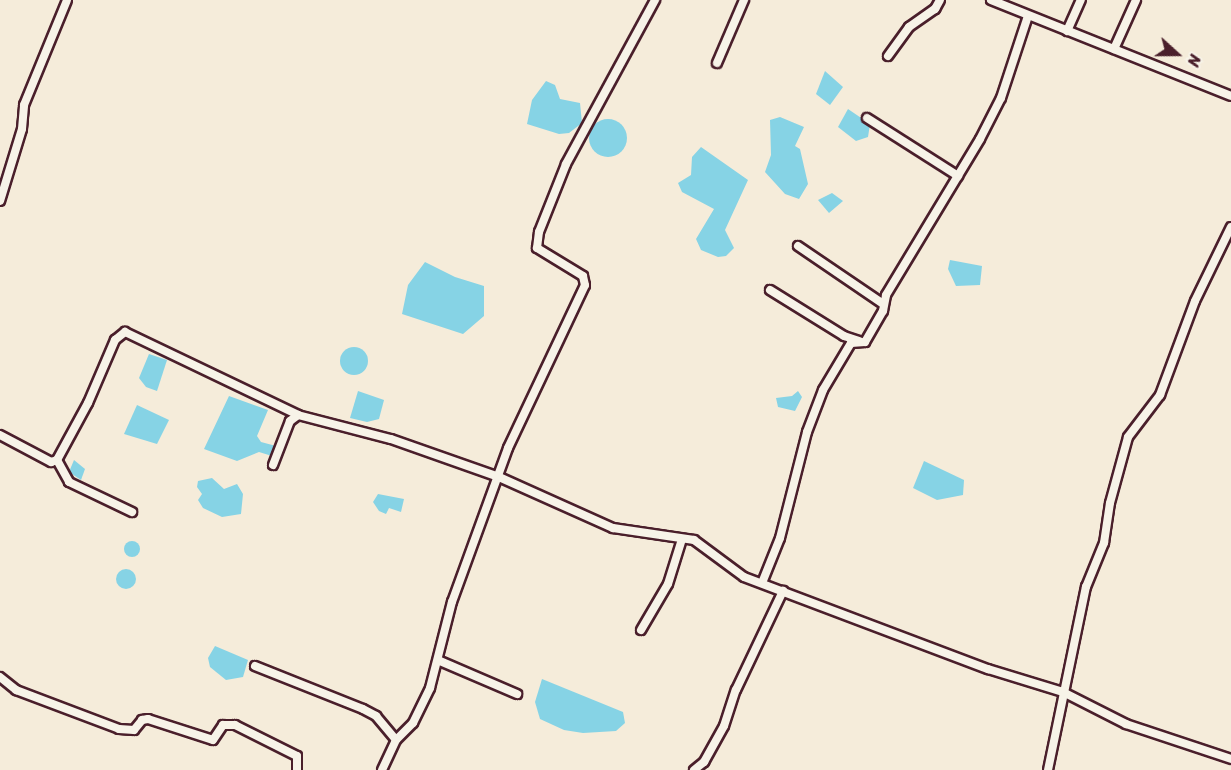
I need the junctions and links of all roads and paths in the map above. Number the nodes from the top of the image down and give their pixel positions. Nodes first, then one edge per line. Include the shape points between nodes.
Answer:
1 (67, 0) edge
2 (655, 0) edge
3 (744, 0) edge
4 (940, 0) edge
5 (991, 0) edge
6 (1081, 0) edge
7 (1136, 0) edge
8 (1028, 16) junction
9 (1067, 31) junction
10 (1114, 49) junction
11 (888, 56) dead end
12 (717, 63) dead end
13 (1231, 96) edge
14 (867, 118) dead end
15 (958, 176) junction
16 (0, 201) edge
17 (1231, 227) edge
18 (798, 246) dead end
19 (770, 290) dead end
20 (882, 303) junction
21 (865, 342) junction
22 (298, 415) junction
23 (0, 435) edge
24 (57, 460) junction
25 (273, 465) dead end
26 (499, 477) junction
27 (132, 512) dead end
28 (682, 539) junction
29 (762, 583) junction
30 (783, 591) junction
31 (641, 630) dead end
32 (440, 661) junction
33 (255, 666) dead end
34 (0, 677) edge
35 (1063, 692) junction
36 (517, 694) dead end
37 (396, 740) junction
38 (1231, 759) edge
39 (297, 770) edge
40 (382, 770) edge
41 (694, 770) edge
42 (1047, 770) edge

1 - 16 street via 24,105 22,129
2 - 26 street via 566,164 538,232 537,248 583,276 585,285 508,448
3 - 12 street
4 - 11 street via 935,9 909,27
5 - 8 street
6 - 9 street
7 - 10 street
8 - 9 street
8 - 15 street via 1001,98
9 - 10 street
10 - 13 street
14 - 15 street
15 - 20 street
17 - 35 street via 1196,301 1160,395 1128,437 1104,543 1086,587
18 - 20 street
19 - 21 street via 844,336
20 - 21 street via 884,311
21 - 29 street via 851,343 823,390 807,432 780,537
22 - 24 street via 125,332 115,340 88,403
22 - 25 street via 290,421
22 - 26 street via 391,439
23 - 24 street via 51,462
24 - 27 street via 69,482
26 - 28 street via 612,528
26 - 32 street via 452,602
28 - 29 street via 694,540 726,567
28 - 31 street via 668,584
29 - 30 street
30 - 35 street via 988,669
30 - 41 street via 736,690 724,726 704,762
32 - 36 street
32 - 37 street via 413,723
33 - 37 street via 376,716
34 - 39 street via 16,690 119,729 134,730 148,719 213,740 223,725 235,725 297,756
35 - 38 street via 1126,724
35 - 42 street
37 - 40 street

